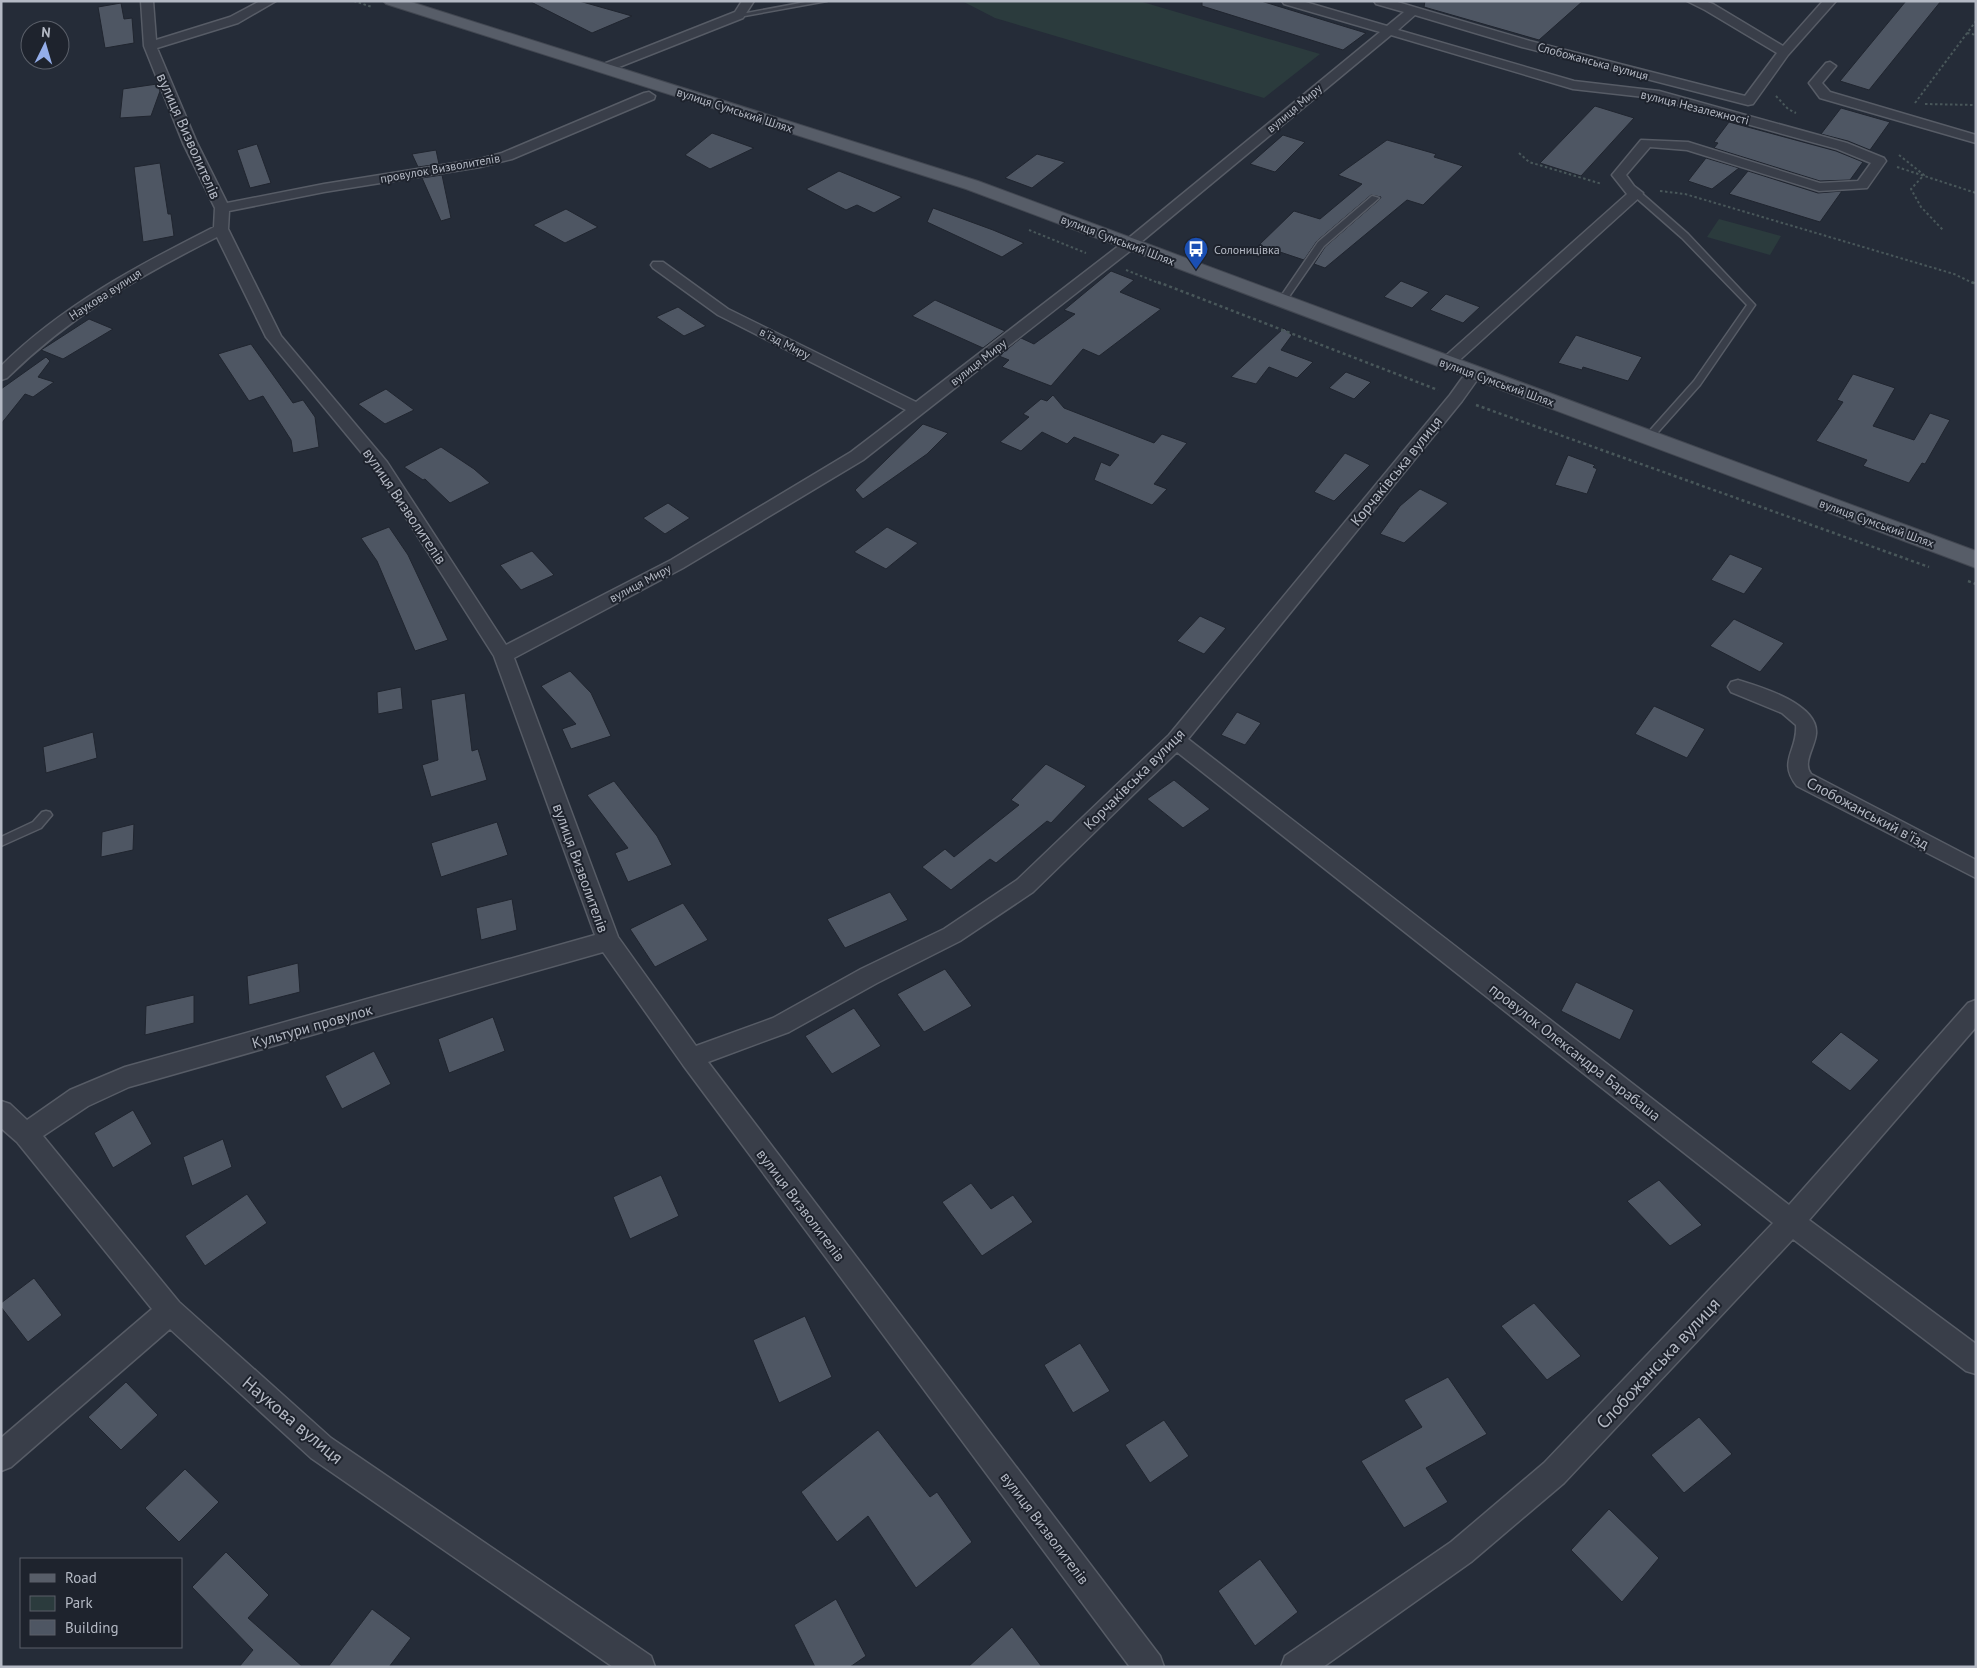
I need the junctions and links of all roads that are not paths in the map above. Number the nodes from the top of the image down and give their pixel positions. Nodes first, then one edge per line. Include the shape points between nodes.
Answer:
1 (146, 1) edge
2 (270, 1) edge
3 (391, 1) edge
4 (748, 1) edge
5 (824, 1) edge
6 (1288, 1) edge
7 (1380, 1) edge
8 (1693, 1) edge
9 (1830, 1) edge
10 (1413, 10) junction
11 (739, 15) junction
12 (1389, 31) junction
13 (150, 46) junction
14 (1784, 52) junction
15 (1830, 66) dead end
16 (605, 68) junction
17 (650, 96) dead end
18 (1976, 139) edge
19 (1633, 191) junction
20 (1376, 198) dead end
21 (221, 219) junction
22 (1130, 244) junction
23 (658, 265) dead end
24 (1281, 302) junction
25 (1447, 363) junction
26 (1474, 373) junction
27 (1, 375) edge
28 (918, 409) junction
29 (1648, 438) junction
30 (1976, 560) edge
31 (503, 655) junction
32 (1738, 687) dead end
33 (1176, 740) junction
34 (46, 815) dead end
35 (1, 842) edge
36 (1976, 870) edge
37 (608, 941) junction
38 (1976, 1010) edge
39 (691, 1058) junction
40 (1, 1112) edge
41 (26, 1134) junction
42 (1792, 1222) junction
43 (170, 1311) junction
44 (1976, 1361) edge
45 (1, 1457) edge
46 (640, 1667) edge
47 (1149, 1667) edge
48 (1296, 1667) edge

1 - 13 street, вулиця Визволителів
2 - 13 street via 234,20
3 - 16 main road, вулиця Сумський Шлях
4 - 11 street
5 - 11 lane
6 - 12 street, вулиця Незалежності
7 - 10 street, Слобожанська вулиця
8 - 14 street via 1709,6
9 - 14 street, Слобожанська вулиця
10 - 12 street, вулиця Миру
10 - 14 street, Слобожанська вулиця via 1535,46 1748,101
11 - 16 street
12 - 19 street, вулиця Незалежності via 1573,85 1654,94 1842,146 1879,161 1862,185 1819,187 1688,146 1646,143 1619,175
12 - 22 street, вулиця Миру
13 - 21 street, вулиця Визволителів
15 - 18 street via 1815,83 1825,95
16 - 22 main road, вулиця Сумський Шлях via 972,185
17 - 21 street, провулок Визволителів via 507,156 324,188
19 - 25 street
19 - 29 lane via 1685,236 1751,305 1697,383
20 - 24 lane via 1321,244
21 - 27 street, Наукова вулиця via 66,319
21 - 31 street, вулиця Визволителів via 274,337 381,466
22 - 24 main road, вулиця Сумський Шлях
22 - 28 street, вулиця Миру
23 - 28 street, в'їзд Миру via 723,312
24 - 25 main road, вулиця Сумський Шлях
25 - 26 main road, вулиця Сумський Шлях
26 - 29 main road, вулиця Сумський Шлях
26 - 33 street, Корчаківська вулиця
28 - 31 street, вулиця Миру via 857,456 792,496 677,564
29 - 30 main road, вулиця Сумський Шлях
31 - 37 street, вулиця Визволителів
32 - 36 street, Слобожанський в'їзд via 1789,709 1805,722 1807,730 1796,767 1804,780
33 - 39 street, Корчаківська вулиця via 1025,886 952,935 781,1025
33 - 42 street, провулок Олександра Барабаша
34 - 35 lane via 37,825
37 - 39 street, вулиця Визволителів
37 - 41 street, Культури провулок via 125,1078 79,1098
38 - 42 street, Слобожанська вулиця
39 - 47 street, вулиця Визволителів
40 - 41 street, Наукова вулиця
41 - 43 street, Наукова вулиця
42 - 44 street, провулок Олександра Барабаша
42 - 48 street, Слобожанська вулиця via 1554,1474 1460,1552
43 - 45 street
43 - 46 street, Наукова вулиця via 321,1448

